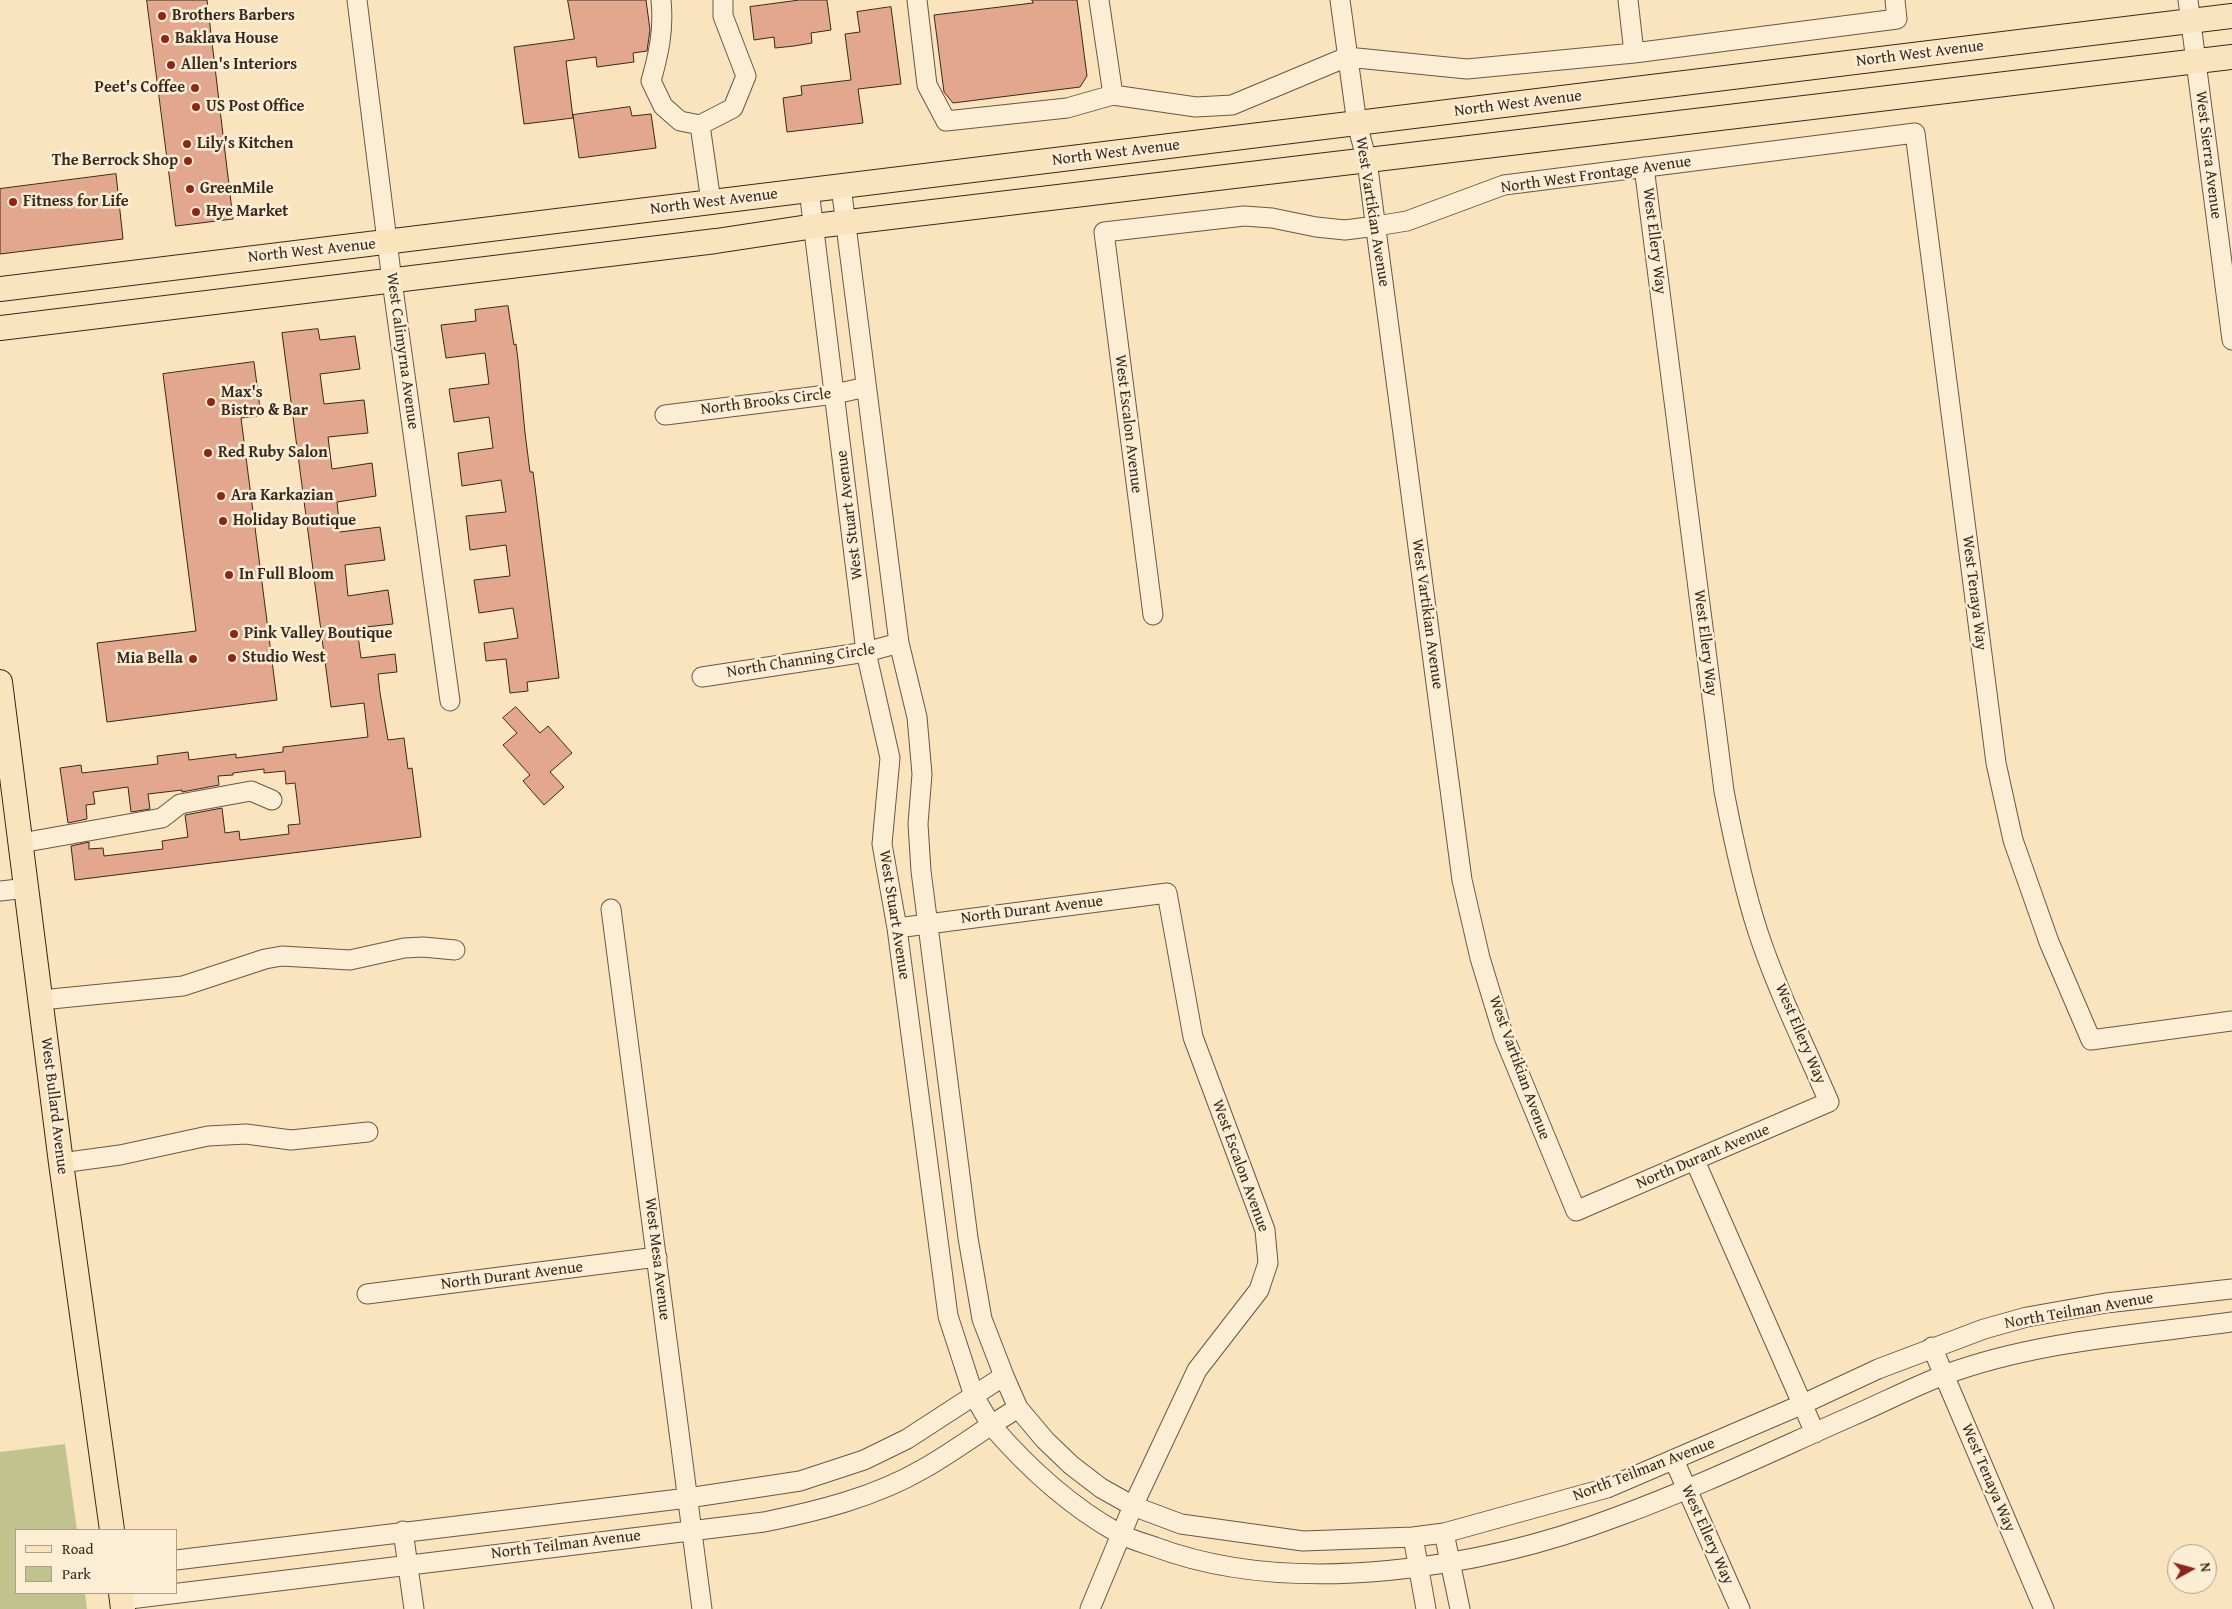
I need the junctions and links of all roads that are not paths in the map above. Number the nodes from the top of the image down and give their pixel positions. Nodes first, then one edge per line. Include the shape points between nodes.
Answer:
1 (357, 0) edge
2 (661, 0) edge
3 (723, 0) edge
4 (918, 0) edge
5 (1099, 0) edge
6 (1340, 0) edge
7 (1628, 0) edge
8 (1895, 0) edge
9 (2189, 10) edge
10 (2232, 16) edge
11 (1634, 53) junction
12 (1348, 57) junction
13 (2232, 57) edge
14 (2196, 62) junction
15 (1113, 95) junction
16 (1357, 124) junction
17 (700, 125) junction
18 (1915, 132) joint
19 (1367, 161) junction
20 (1644, 167) junction
21 (841, 186) junction
22 (809, 190) junction
23 (711, 202) junction
24 (846, 222) junction
25 (815, 226) junction
26 (1376, 226) junction
27 (1104, 232) joint
28 (387, 243) junction
29 (2228, 271) edge
30 (392, 281) junction
31 (0, 289) edge
32 (0, 328) edge
33 (2232, 340) edge
34 (866, 387) junction
35 (836, 394) junction
36 (665, 415) dead end
37 (1153, 615) dead end
38 (899, 643) junction
39 (866, 652) junction
40 (702, 677) dead end
41 (0, 682) edge
42 (450, 701) dead end
43 (2, 722) edge
44 (272, 800) dead end
45 (21, 843) junction
46 (27, 888) junction
47 (0, 891) edge
48 (1167, 893) joint
49 (611, 909) dead end
50 (928, 924) junction
51 (897, 928) junction
52 (455, 950) dead end
53 (41, 1000) junction
54 (2232, 1021) edge
55 (1829, 1102) joint
56 (368, 1132) dead end
57 (1695, 1161) junction
58 (61, 1163) junction
59 (1576, 1212) joint
60 (657, 1257) junction
61 (2232, 1289) edge
62 (367, 1294) dead end
63 (2232, 1322) edge
64 (1932, 1347) junction
65 (1944, 1375) junction
66 (1004, 1376) junction
67 (974, 1396) junction
68 (1803, 1404) junction
69 (1018, 1408) junction
70 (991, 1425) junction
71 (1815, 1432) junction
72 (1674, 1460) junction
73 (1686, 1488) junction
74 (688, 1498) junction
75 (1133, 1506) junction
76 (112, 1529) edge
77 (692, 1530) junction
78 (403, 1531) junction
79 (1444, 1533) junction
80 (1121, 1534) junction
81 (1413, 1537) junction
82 (178, 1560) edge
83 (1450, 1563) junction
84 (408, 1564) junction
85 (1418, 1567) junction
86 (176, 1594) edge
87 (178, 1594) edge
88 (122, 1601) edge
89 (414, 1609) edge
90 (702, 1609) edge
91 (1090, 1609) edge
92 (1426, 1609) edge
93 (1460, 1609) edge
94 (1740, 1609) edge
95 (2044, 1609) edge

1 - 28 street, West Calimyrna Avenue
2 - 17 street via 664,21 651,81 663,106 674,116 680,121
3 - 17 street via 723,16 746,76 733,108
4 - 15 street via 927,86 946,121 1067,108
5 - 15 street
6 - 12 street, West Vartikian Avenue
7 - 11 street
8 - 11 street via 1897,19
9 - 10 main road, North West Avenue
9 - 14 street, West Sierra Avenue
9 - 16 main road, North West Avenue
11 - 12 street via 1467,70
12 - 15 street via 1232,105 1196,107
12 - 16 street, West Vartikian Avenue
13 - 14 main road
14 - 19 main road
14 - 29 street, West Sierra Avenue
16 - 19 street, West Vartikian Avenue
16 - 21 main road, North West Avenue
17 - 23 street
18 - 20 street, North West Frontage Avenue
18 - 54 street, West Tenaya Way via 1996,763 2016,848 2049,942 2090,1040
19 - 24 main road
19 - 26 street, West Vartikian Avenue
20 - 26 street, North West Frontage Avenue via 1504,185 1407,221
20 - 55 street, West Ellery Way via 1724,791 1758,933
21 - 22 main road, North West Avenue
21 - 24 street, West Stuart Avenue
22 - 23 main road, North West Avenue
22 - 25 street, West Stuart Avenue
23 - 28 main road, North West Avenue
24 - 25 main road
24 - 34 street, West Stuart Avenue
25 - 30 main road
25 - 35 street, West Stuart Avenue
26 - 27 street, North West Frontage Avenue via 1345,230 1244,216
26 - 59 street, West Vartikian Avenue via 1462,880 1480,958 1504,1037
27 - 37 street, West Escalon Avenue
28 - 30 street, West Calimyrna Avenue
28 - 31 main road, North West Avenue
29 - 33 street, West Sierra Avenue
30 - 32 main road
30 - 42 street, West Calimyrna Avenue
34 - 35 street, North Brooks Circle
34 - 38 street, West Stuart Avenue
35 - 36 street, North Brooks Circle
35 - 39 street, West Stuart Avenue
38 - 39 street, North Channing Circle
38 - 50 street, West Stuart Avenue via 917,717 922,774 918,824 920,871
39 - 40 street, North Channing Circle
39 - 51 street, West Stuart Avenue via 890,758 882,844
41 - 43 main road, West Bullard Avenue
43 - 45 main road, West Bullard Avenue
44 - 45 street via 251,791 180,804 162,818
45 - 46 main road, West Bullard Avenue
46 - 47 street
46 - 53 main road, West Bullard Avenue
48 - 50 street, North Durant Avenue
48 - 75 street, West Escalon Avenue via 1193,1037 1265,1230 1268,1263 1259,1290 1197,1370
49 - 60 street, West Mesa Avenue
50 - 51 street, North Durant Avenue
50 - 66 street, West Stuart Avenue via 982,1319
51 - 67 street, West Stuart Avenue via 948,1316
52 - 53 street via 404,948 350,960 282,956 183,986
53 - 58 main road, West Bullard Avenue
55 - 57 street, North Durant Avenue
56 - 58 street via 291,1140 246,1134 208,1136 120,1156
57 - 59 street, North Durant Avenue
57 - 68 street
58 - 76 main road, West Bullard Avenue
60 - 62 street, North Durant Avenue
60 - 74 street, West Mesa Avenue
61 - 64 street, North Teilman Avenue via 2106,1303 2027,1317
63 - 65 street, North Teilman Avenue via 2072,1343
64 - 65 street, West Tenaya Way
64 - 68 street, North Teilman Avenue
65 - 71 street, North Teilman Avenue
65 - 95 street, West Tenaya Way
66 - 67 street, North Teilman Avenue
66 - 69 street, West Stuart Avenue
67 - 70 street, West Stuart Avenue
67 - 74 street, North Teilman Avenue via 907,1439 826,1474 762,1488
68 - 71 street
68 - 72 street, North Teilman Avenue
69 - 70 street, North Teilman Avenue
69 - 75 street, North Teilman Avenue via 1071,1465 1101,1488
70 - 77 street, North Teilman Avenue via 922,1470 836,1506 764,1522
70 - 80 street, North Teilman Avenue via 1020,1459 1054,1490
71 - 73 street, North Teilman Avenue
72 - 73 street, West Ellery Way
72 - 79 street, North Teilman Avenue via 1607,1488
73 - 83 street, North Teilman Avenue via 1619,1516 1553,1538
73 - 94 street, West Ellery Way
74 - 77 street, West Mesa Avenue
74 - 78 street, North Teilman Avenue
75 - 80 street, West Escalon Avenue
75 - 81 street, North Teilman Avenue via 1181,1524 1303,1541
77 - 84 street, North Teilman Avenue
77 - 90 street, West Mesa Avenue
78 - 82 street, North Teilman Avenue
78 - 84 street
79 - 81 street, North Teilman Avenue
79 - 83 street
80 - 85 street, North Teilman Avenue via 1186,1559 1260,1571 1322,1574
80 - 91 street, West Escalon Avenue
81 - 85 street
83 - 85 street, North Teilman Avenue
83 - 93 street
84 - 87 street, North Teilman Avenue
84 - 89 street
85 - 92 street
86 - 88 street, North Teilman Avenue

